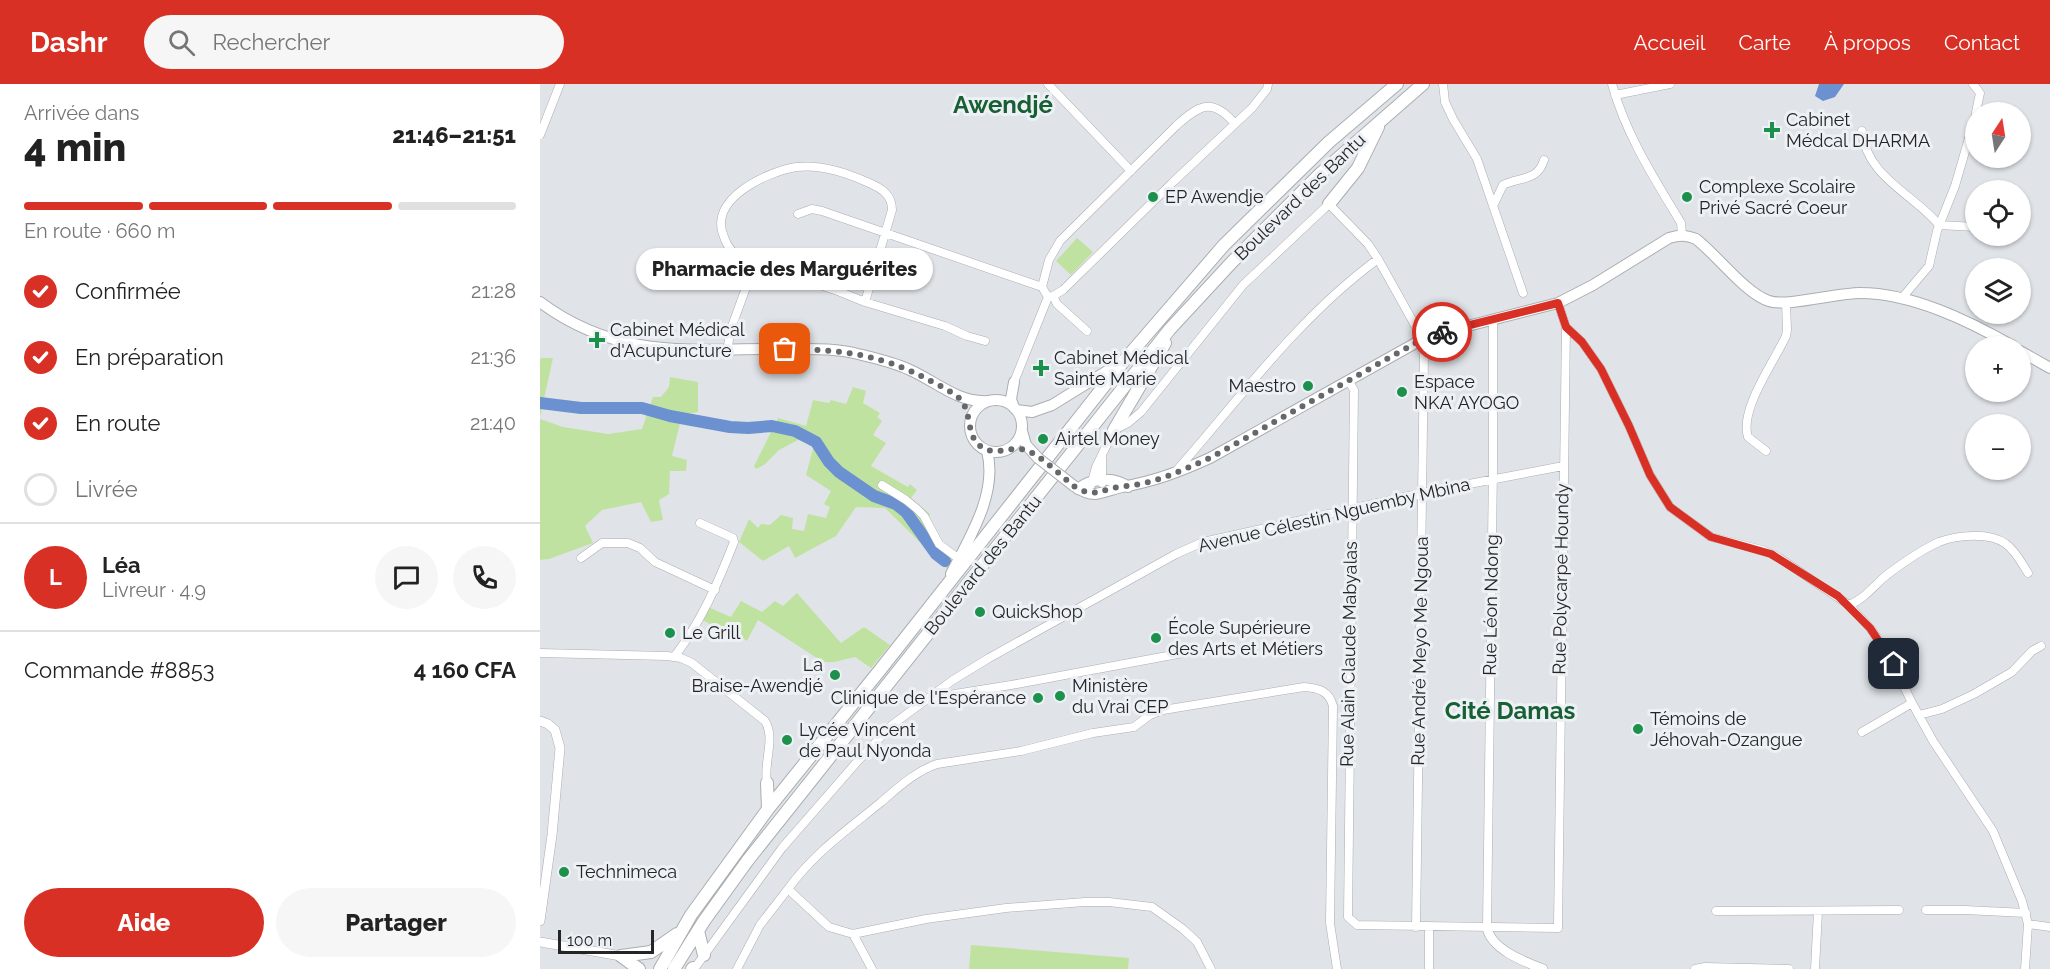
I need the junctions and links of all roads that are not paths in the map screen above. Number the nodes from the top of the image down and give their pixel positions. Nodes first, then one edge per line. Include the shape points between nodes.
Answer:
1 (560, 84) edge
2 (1048, 84) edge
3 (1268, 84) edge
4 (1397, 84) edge
5 (1424, 84) edge
6 (1443, 84) edge
7 (1612, 84) edge
8 (1670, 84) edge
9 (1973, 84) edge
10 (1615, 95) junction
11 (1978, 102) edge
12 (1381, 122) junction
13 (1235, 124) junction
14 (1862, 131) dead end
15 (540, 135) edge
16 (1965, 151) edge
17 (1544, 160) dead end
18 (1131, 171) junction
19 (1329, 204) junction
20 (1494, 204) junction
21 (798, 214) dead end
22 (1939, 225) junction
23 (1965, 226) edge
24 (885, 233) junction
25 (1682, 236) junction
26 (1378, 259) junction
27 (755, 263) junction
28 (1042, 287) junction
29 (1523, 293) dead end
30 (1051, 297) junction
31 (1901, 299) junction
32 (540, 302) edge
33 (865, 302) junction
34 (1786, 302) junction
35 (1558, 303) junction
36 (1493, 320) junction
37 (1566, 327) junction
38 (1170, 328) junction
39 (1087, 331) dead end
40 (1994, 336) edge
41 (985, 340) dead end
42 (1421, 340) junction
43 (727, 350) junction
44 (2031, 357) edge
45 (1123, 362) junction
46 (2050, 368) edge
47 (1348, 380) junction
48 (1014, 382) junction
49 (958, 397) junction
50 (993, 401) junction
51 (1129, 406) junction
52 (1015, 409) junction
53 (1140, 412) junction
54 (970, 422) junction
55 (1114, 430) junction
56 (1022, 431) junction
57 (1006, 450) junction
58 (987, 451) junction
59 (1766, 451) dead end
60 (1034, 455) junction
61 (1563, 465) junction
62 (1174, 474) junction
63 (1097, 480) junction
64 (1493, 480) junction
65 (882, 486) dead end
66 (1076, 487) junction
67 (1128, 487) junction
68 (1422, 493) junction
69 (1093, 494) junction
70 (1351, 509) junction
71 (700, 524) dead end
72 (581, 558) dead end
73 (959, 559) junction
74 (2028, 573) dead end
75 (715, 590) junction
76 (942, 590) junction
77 (1849, 605) junction
78 (2042, 646) dead end
79 (1194, 651) dead end
80 (540, 653) edge
81 (675, 656) junction
82 (953, 680) junction
83 (961, 693) junction
84 (926, 699) junction
85 (1912, 703) junction
86 (1919, 715) junction
87 (540, 721) edge
88 (1862, 732) dead end
89 (767, 783) junction
90 (785, 789) junction
91 (768, 809) junction
92 (788, 890) junction
93 (1899, 910) dead end
94 (1926, 910) dead end
95 (1716, 911) dead end
96 (1818, 911) junction
97 (2026, 913) junction
98 (540, 921) edge
99 (2028, 924) junction
100 (1416, 927) junction
101 (1429, 927) junction
102 (1487, 927) junction
103 (2050, 927) edge
104 (682, 930) junction
105 (698, 931) junction
106 (854, 934) junction
107 (540, 942) edge
108 (704, 955) junction
109 (621, 956) junction
110 (639, 969) edge
111 (660, 969) edge
112 (674, 969) edge
113 (693, 969) edge
114 (737, 969) edge
115 (872, 969) edge
116 (1211, 969) edge
117 (1337, 969) edge
118 (1429, 969) edge
119 (1543, 969) edge
120 (1695, 969) edge
121 (1789, 969) edge
122 (1815, 969) edge
123 (2025, 969) edge

1 - 15 street
2 - 18 street
3 - 13 street via 1262,97
4 - 45 highway, Boulevard des Bantu via 1329,142 1224,245
5 - 12 highway, Boulevard des Bantu
6 - 20 street via 1445,102 1477,159
7 - 10 street
8 - 10 street
9 - 11 street via 1980,93
10 - 25 street via 1633,142 1681,223
12 - 19 highway via 1358,168
12 - 38 highway, Boulevard des Bantu via 1320,174
13 - 18 street via 1218,108 1196,109
13 - 30 street via 1063,290
14 - 22 street via 1878,170
16 - 22 street
17 - 20 street via 1535,176 1503,185
18 - 28 street via 1059,241
19 - 26 street
19 - 53 street via 1243,285
20 - 29 street
21 - 24 street via 812,209
22 - 23 street
22 - 31 street via 1929,266
24 - 27 street via 892,205 883,190 822,167 794,167 745,188 723,210 722,231 730,250
24 - 28 street
24 - 33 street
25 - 34 main road via 1705,246 1759,297
25 - 35 main road via 1669,238
26 - 42 street
26 - 62 street via 1300,327
27 - 33 street
27 - 43 street
28 - 30 street
30 - 39 street
30 - 48 street
31 - 34 main road via 1860,293
31 - 40 main road via 1955,315
32 - 43 main road via 581,327 616,340 655,348
33 - 41 street
34 - 59 street via 1788,330 1746,423 1748,437
35 - 36 main road
35 - 37 street, Rue Polycarpe Houndy
36 - 42 main road
36 - 64 street, Rue Léon Ndong
37 - 61 street, Rue Polycarpe Houndy
37 - 77 street via 1601,369 1653,482 1670,507 1711,537 1778,557
38 - 51 highway via 1169,337
38 - 105 highway, Boulevard des Bantu via 826,759
42 - 47 main road
42 - 68 street, Rue André Meyo Me Ngoua
43 - 49 main road via 852,352 910,370
44 - 46 main road
45 - 52 main road via 1052,405 1032,412
45 - 76 highway, Boulevard des Bantu
47 - 62 main road via 1210,458
47 - 70 street, Rue Alain Claude Mabyalas via 1354,390
48 - 50 main road
48 - 52 main road via 1011,399
49 - 50 main road
49 - 54 main road
50 - 52 main road via 1003,401
50 - 54 main road via 976,409
51 - 53 street
51 - 55 highway
52 - 56 main road
53 - 55 street
54 - 58 main road via 972,436
55 - 63 street via 1101,458
56 - 57 main road
56 - 60 main road via 1024,442
57 - 58 main road
57 - 60 main road via 1022,449
58 - 73 main road via 990,472 986,496
60 - 66 main road, bridge
61 - 64 street, Avenue Célestin Nguemby Mbina
61 - 102 street, Rue Polycarpe Houndy via 1558,928
62 - 67 main road
63 - 66 main road
63 - 67 main road via 1123,482
63 - 69 street via 1101,489
64 - 68 street, Avenue Célestin Nguemby Mbina
64 - 102 street, Rue Léon Ndong
65 - 73 street via 917,509 939,544
66 - 69 main road
67 - 69 main road
68 - 70 street, Avenue Célestin Nguemby Mbina
68 - 100 street, Rue André Meyo Me Ngoua
70 - 82 street, Avenue Célestin Nguemby Mbina via 1195,545 1022,638
70 - 100 street, Rue Alain Claude Mabyalas via 1348,917 1357,925
71 - 75 street via 734,539
72 - 75 street via 602,543 628,543 655,562
73 - 76 main road
74 - 77 street via 2005,543 1984,537 1955,538 1919,553
75 - 81 street via 695,630
76 - 90 highway, Boulevard des Bantu
77 - 85 street via 1887,651
78 - 86 street via 2012,672 1974,694
79 - 83 street
80 - 81 street
81 - 89 street via 692,663 765,721 770,735
82 - 83 street
82 - 84 street, Avenue Célestin Nguemby Mbina
83 - 84 street
84 - 108 street, Avenue Célestin Nguemby Mbina via 884,733 801,825
85 - 86 street
85 - 88 street
86 - 97 street via 1993,831
87 - 98 street via 555,730 560,748
89 - 90 highway via 774,789
89 - 91 highway
90 - 91 highway, Boulevard des Bantu
91 - 104 highway, Boulevard des Bantu
92 - 106 street via 829,927
92 - 114 street via 760,925
92 - 117 street via 840,834 924,768 1134,726 1163,710 1315,687 1325,692 1334,706 1330,923
93 - 96 street
94 - 97 street
95 - 96 street
96 - 122 street
97 - 99 street
99 - 103 street
99 - 123 street
100 - 101 street
101 - 102 street
101 - 118 street
102 - 119 street via 1498,945
104 - 109 highway via 651,952
104 - 111 highway, Boulevard des Bantu
105 - 108 highway
105 - 112 highway, Boulevard des Bantu
106 - 115 street
106 - 116 street via 1006,908 1110,902 1152,907 1197,942
107 - 109 street
108 - 113 street, Avenue Célestin Nguemby Mbina
109 - 110 highway
120 - 121 street

